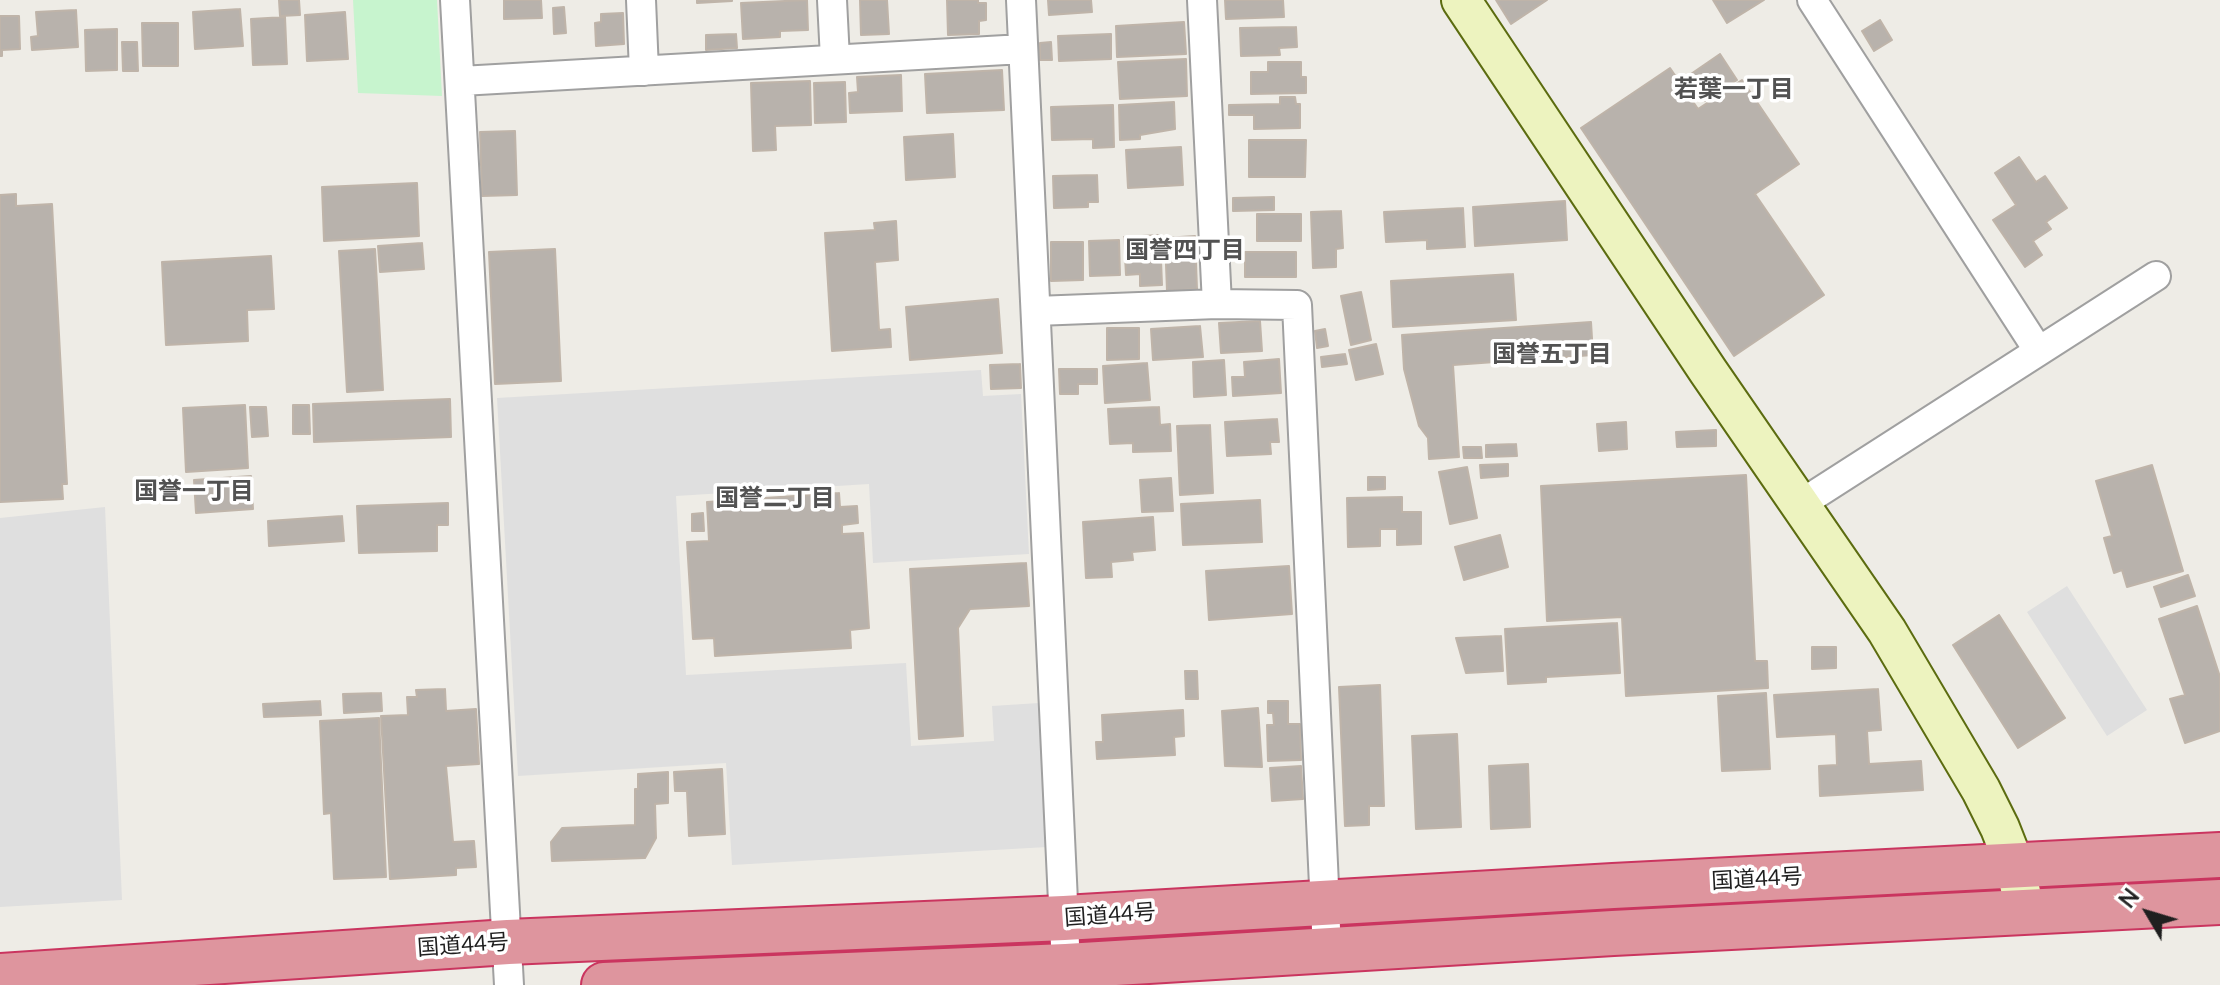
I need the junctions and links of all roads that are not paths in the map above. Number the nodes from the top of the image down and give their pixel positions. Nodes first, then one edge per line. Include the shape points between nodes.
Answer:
1 (455, 0) edge
2 (641, 0) edge
3 (832, 0) edge
4 (1021, 0) edge
5 (1202, 0) edge
6 (1461, 0) edge
7 (1812, 0) edge
8 (1023, 49) junction
9 (835, 59) junction
10 (644, 71) junction
11 (461, 81) junction
12 (2156, 276) dead end
13 (1217, 304) junction
14 (1036, 311) junction
15 (2038, 350) junction
16 (1799, 505) junction
17 (2220, 855) edge
18 (2015, 866) junction
19 (2220, 902) edge
20 (1325, 904) junction
21 (2025, 910) junction
22 (1064, 918) junction
23 (508, 942) junction
24 (1327, 950) junction
25 (1066, 966) junction
26 (0, 976) edge
27 (509, 985) edge
28 (604, 985) edge

1 - 11 street
2 - 10 street
3 - 9 street
4 - 8 street
5 - 13 street
6 - 16 street
7 - 15 street
8 - 9 street
8 - 14 street
9 - 10 street
10 - 11 street
11 - 23 street
12 - 15 street
13 - 14 street
13 - 20 street via 1297,305
14 - 22 street
15 - 16 street
16 - 18 street via 1887,631 1981,790
17 - 18 highway, 国道44号
18 - 20 highway, 国道44号
18 - 21 street
19 - 21 highway
20 - 22 highway, 国道44号
20 - 24 street
21 - 24 highway
22 - 23 highway, 国道44号
22 - 25 street
23 - 26 highway, 国道44号
23 - 27 street
24 - 25 highway
25 - 28 highway

